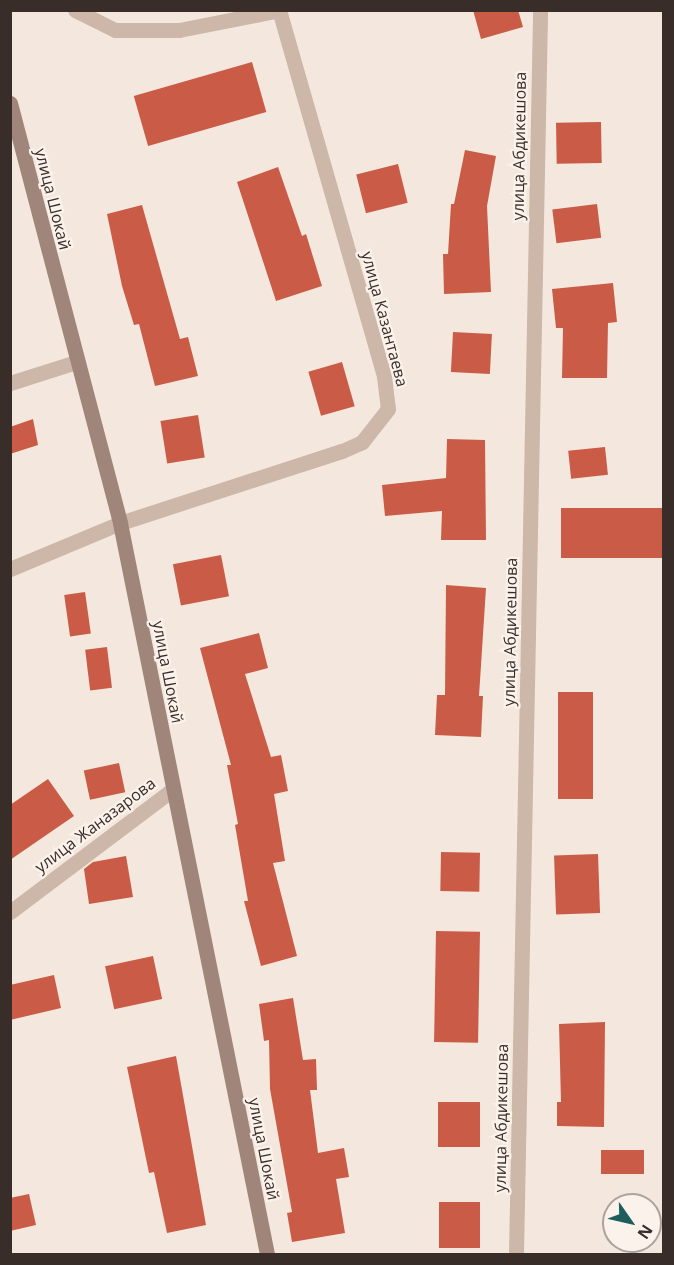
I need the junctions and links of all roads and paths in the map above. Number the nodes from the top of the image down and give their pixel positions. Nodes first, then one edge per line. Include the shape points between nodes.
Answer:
1 (75, 10) edge
2 (540, 10) edge
3 (279, 11) edge
4 (10, 103) edge
5 (76, 362) junction
6 (10, 383) edge
7 (120, 523) junction
8 (10, 569) edge
9 (173, 789) junction
10 (10, 912) edge
11 (267, 1254) edge
12 (516, 1254) edge

1 - 3 street via 115,30 179,30
2 - 12 street, улица Абдикешова
3 - 7 street, улица Казантаева via 384,376 388,409 362,442 342,452
4 - 5 street, улица Шокай
5 - 6 street
5 - 7 street, улица Шокай
7 - 8 street, улица Казантаева
7 - 9 street, улица Шокай
9 - 10 street, улица Жаназарова
9 - 11 street, улица Шокай

